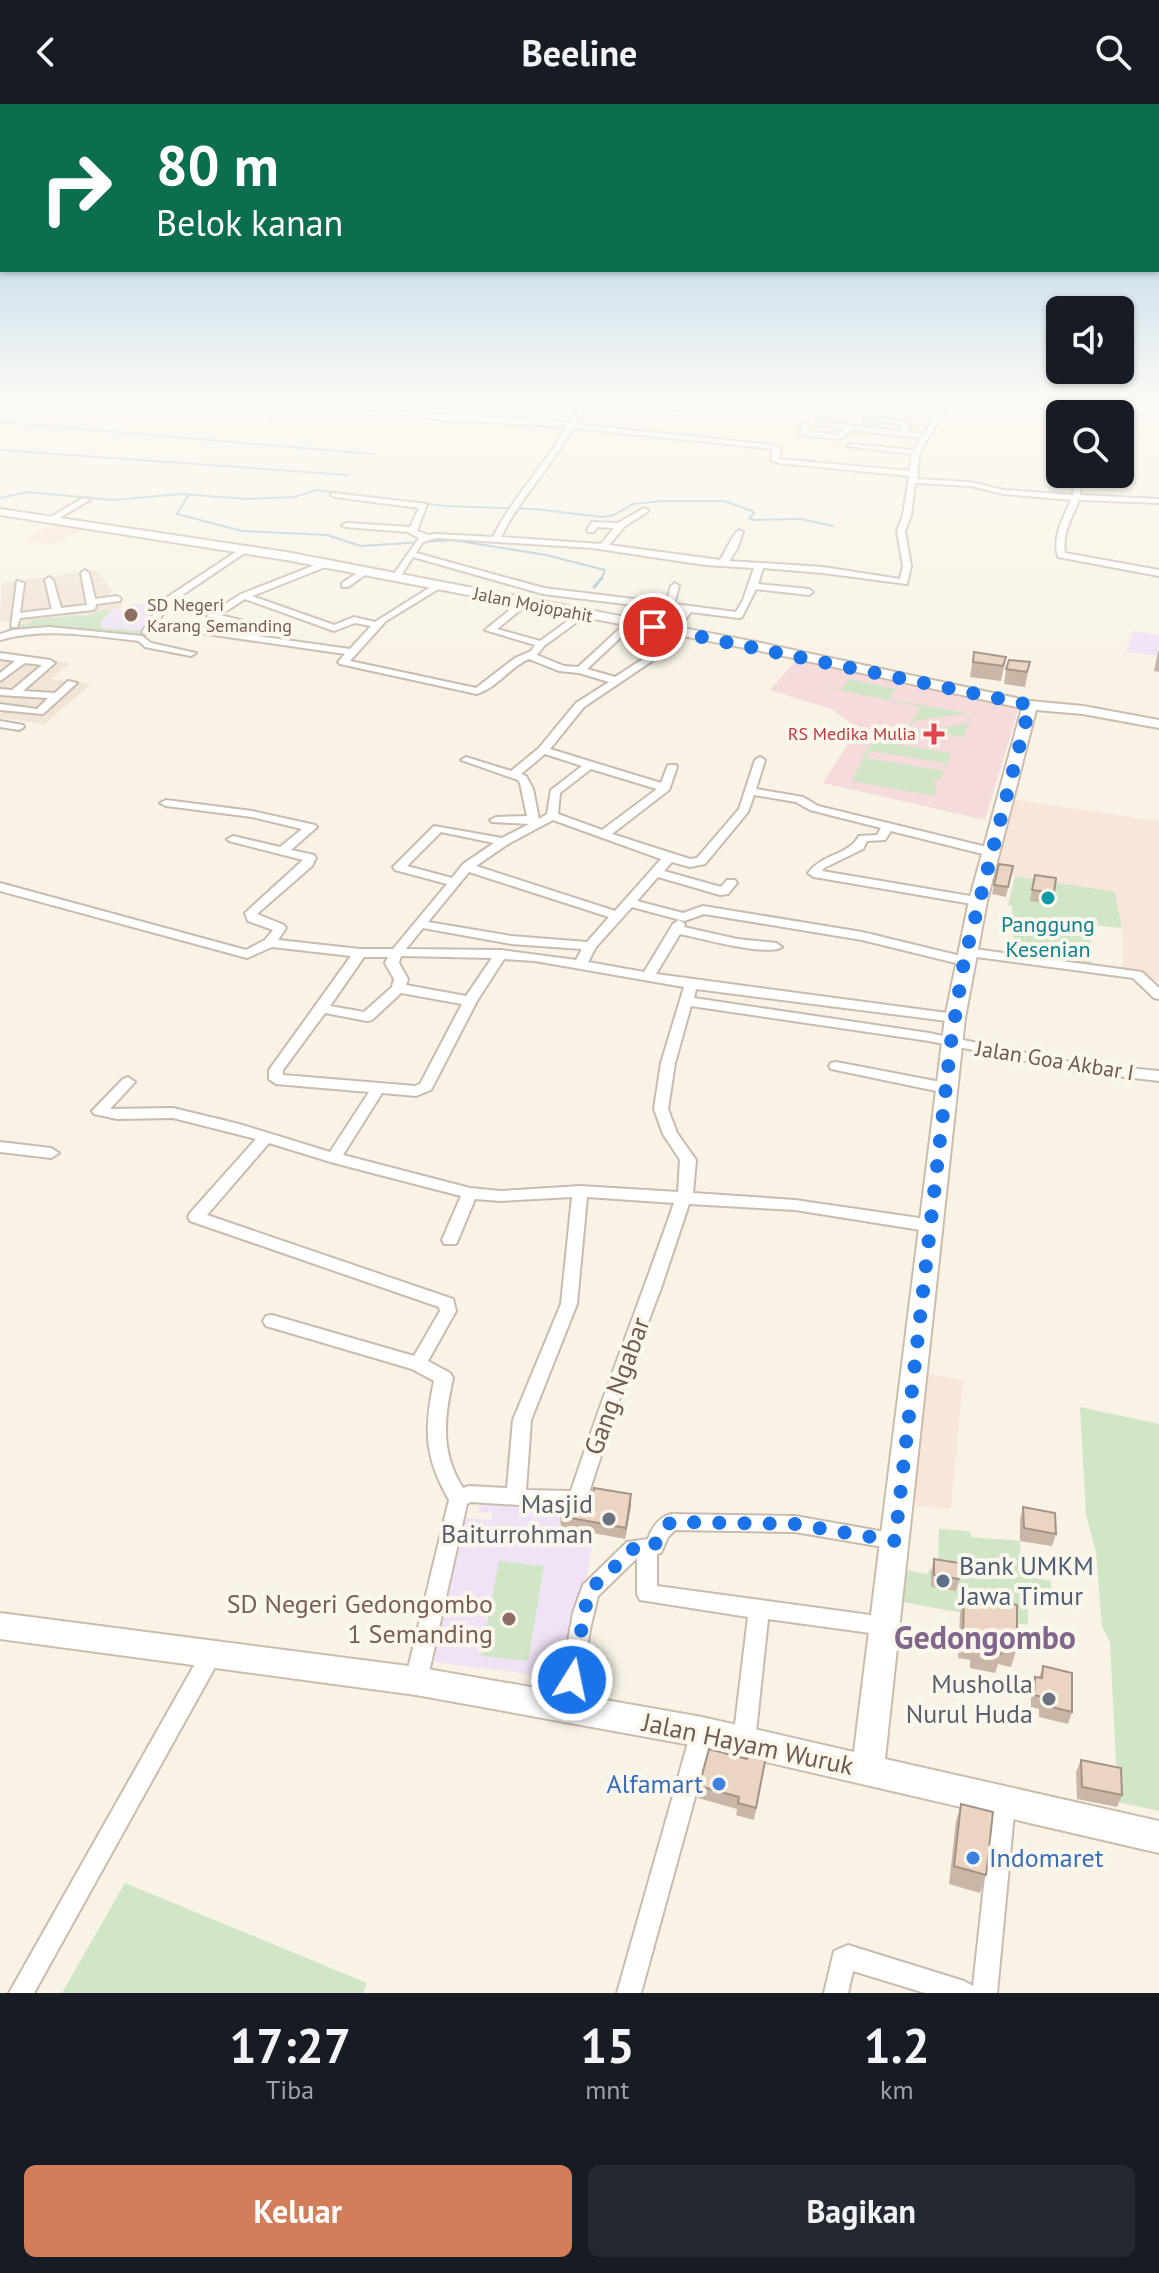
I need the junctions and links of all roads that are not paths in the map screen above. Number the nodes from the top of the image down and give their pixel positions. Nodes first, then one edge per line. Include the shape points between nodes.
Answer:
1 (529, 489) edge
2 (912, 489) edge
3 (989, 489) edge
4 (1078, 489) edge
5 (335, 495) dead end
6 (1077, 498) junction
7 (86, 500) dead end
8 (1159, 501) edge
9 (644, 510) dead end
10 (0, 512) edge
11 (51, 519) junction
12 (346, 525) dead end
13 (621, 526) junction
14 (412, 530) junction
15 (591, 530) dead end
16 (739, 532) dead end
17 (496, 540) junction
18 (418, 544) junction
19 (603, 547) junction
20 (245, 550) junction
21 (325, 564) junction
22 (722, 564) junction
23 (759, 566) junction
24 (365, 572) junction
25 (85, 573) dead end
26 (1159, 573) edge
27 (395, 578) junction
28 (49, 580) dead end
29 (20, 583) dead end
30 (345, 585) dead end
31 (437, 586) junction
32 (675, 586) dead end
33 (753, 586) junction
34 (809, 592) dead end
35 (244, 596) junction
36 (117, 599) dead end
37 (92, 602) junction
38 (524, 603) junction
39 (669, 607) junction
40 (689, 609) junction
41 (57, 611) junction
42 (583, 614) junction
43 (17, 616) junction
44 (631, 623) junction
45 (378, 625) junction
46 (150, 627) junction
47 (675, 631) junction
48 (11, 632) junction
49 (0, 637) edge
50 (247, 638) junction
51 (142, 639) junction
52 (541, 644) junction
53 (351, 652) junction
54 (191, 653) dead end
55 (529, 655) junction
56 (0, 656) edge
57 (25, 660) junction
58 (580, 670) junction
59 (0, 678) edge
60 (614, 680) junction
61 (72, 683) dead end
62 (16, 691) junction
63 (0, 692) edge
64 (58, 696) junction
65 (1030, 705) junction
66 (0, 707) edge
67 (0, 724) edge
68 (1159, 724) edge
69 (19, 727) dead end
70 (543, 750) junction
71 (466, 760) dead end
72 (760, 760) dead end
73 (589, 765) junction
74 (672, 767) dead end
75 (514, 774) junction
76 (665, 788) junction
77 (751, 791) junction
78 (166, 803) dead end
79 (552, 816) junction
80 (496, 820) dead end
81 (534, 821) junction
82 (888, 825) junction
83 (604, 834) junction
84 (233, 839) dead end
85 (504, 842) junction
86 (283, 851) junction
87 (991, 852) junction
88 (669, 858) junction
89 (467, 867) junction
90 (657, 873) junction
91 (453, 882) junction
92 (731, 883) dead end
93 (0, 887) edge
94 (978, 901) junction
95 (630, 903) junction
96 (617, 916) junction
97 (680, 923) junction
98 (420, 924) junction
99 (270, 943) junction
100 (590, 946) junction
101 (776, 947) dead end
102 (360, 953) junction
103 (396, 953) junction
104 (501, 954) junction
105 (965, 956) junction
106 (581, 964) junction
107 (648, 977) junction
108 (398, 988) junction
109 (689, 992) junction
110 (1159, 995) edge
111 (470, 1001) junction
112 (322, 1008) junction
113 (953, 1030) junction
114 (836, 1066) dead end
115 (1159, 1076) edge
116 (128, 1082) dead end
117 (378, 1088) junction
118 (946, 1088) junction
119 (265, 1138) junction
120 (0, 1147) edge
121 (51, 1153) dead end
122 (334, 1158) junction
123 (580, 1191) junction
124 (470, 1193) junction
125 (684, 1197) junction
126 (933, 1226) junction
127 (450, 1240) dead end
128 (272, 1321) dead end
129 (418, 1364) junction
130 (516, 1497) junction
131 (459, 1499) junction
132 (895, 1541) junction
133 (647, 1548) junction
134 (759, 1610) junction
135 (0, 1626) edge
136 (885, 1626) junction
137 (212, 1652) junction
138 (416, 1681) junction
139 (567, 1708) junction
140 (702, 1732) junction
141 (744, 1741) junction
142 (868, 1768) junction
143 (1004, 1803) junction
144 (1159, 1837) edge
145 (21, 1993) edge
146 (629, 1993) edge
147 (836, 1993) edge
148 (964, 1993) edge
149 (985, 1993) edge

1 - 17 street
2 - 23 street via 901,533 904,582
3 - 6 street
4 - 6 street
5 - 14 street via 424,506
6 - 8 street
6 - 26 street via 1061,533 1061,553
7 - 11 street
9 - 13 street
10 - 11 street, Jalan Mojopahit
11 - 20 street, Jalan Mojopahit
12 - 14 street
13 - 15 street via 595,524
13 - 19 street
14 - 18 street
16 - 22 street
17 - 18 street
17 - 19 street
18 - 27 street
18 - 39 street via 543,591
19 - 22 street
20 - 21 street, Jalan Mojopahit
20 - 46 street via 166,602
21 - 24 street, Jalan Mojopahit
21 - 35 street
22 - 23 street
23 - 33 street
24 - 27 street, Jalan Mojopahit
24 - 30 street
25 - 37 street
27 - 31 street, Jalan Mojopahit
28 - 41 street
29 - 43 street
31 - 38 street, Jalan Mojopahit
31 - 45 street
32 - 39 street
33 - 34 street
33 - 40 street via 741,615
35 - 45 street via 334,628 354,620
35 - 50 street via 212,616 249,625 255,633
36 - 37 street
37 - 41 street via 92,607
38 - 42 street, Jalan Mojopahit
38 - 52 street via 490,630
39 - 40 street
40 - 47 street
41 - 43 street
42 - 44 street, Jalan Mojopahit
42 - 52 street
43 - 48 street
44 - 47 street, Jalan Mojopahit
44 - 58 street
45 - 53 street
46 - 50 street
46 - 51 street
47 - 60 street via 642,665
47 - 65 street, Jalan Mojopahit
48 - 49 street
48 - 51 street
50 - 53 street
51 - 54 street via 148,645
52 - 55 street
53 - 55 street via 343,660 349,664 470,691 482,690
55 - 58 street via 562,669
56 - 57 street
57 - 59 street
57 - 62 street via 50,663
58 - 60 street
60 - 70 street via 572,713
61 - 64 street
62 - 63 street
62 - 64 street
64 - 66 street via 39,712
65 - 68 street, Jalan Mojopahit
65 - 87 street
67 - 69 street
70 - 73 street
70 - 75 street
71 - 75 street
72 - 77 street
73 - 76 street
73 - 79 street via 555,792
74 - 76 street
75 - 81 street via 527,784
76 - 83 street
77 - 82 street
77 - 88 street via 741,815 701,861
78 - 86 street via 311,827
79 - 81 street
79 - 83 street
80 - 81 street
81 - 85 street
82 - 87 street
82 - 94 street via 881,838 863,838 859,847 814,873
83 - 88 street
84 - 86 street
85 - 89 street
85 - 91 street via 438,828 399,867
86 - 99 street via 311,861 251,913 280,928
87 - 94 street
88 - 90 street
89 - 91 street
89 - 96 street
90 - 92 street via 720,891
90 - 95 street
91 - 98 street
93 - 99 street via 219,948 251,954
94 - 105 street
95 - 96 street
95 - 97 street
96 - 100 street
97 - 101 street via 737,943
97 - 105 street via 703,910
97 - 107 street
98 - 100 street via 511,940
98 - 103 street
99 - 102 street
100 - 106 street
102 - 103 street
102 - 112 street
103 - 104 street
103 - 108 street via 392,963 401,979
104 - 106 street
104 - 111 street
105 - 110 street via 1137,975
105 - 113 street
106 - 107 street
107 - 109 street
108 - 111 street
108 - 112 street via 367,1017
109 - 113 street
109 - 113 street
109 - 125 street, Gang Ngabar via 661,1109 688,1160
111 - 117 street via 423,1089
112 - 117 street via 275,1078
113 - 115 street, Jalan Goa Akbar I via 1075,1067
113 - 118 street
114 - 118 street
116 - 119 street via 99,1111 173,1113
117 - 122 street
118 - 126 street
119 - 122 street
119 - 129 street via 196,1217 447,1303 448,1311
120 - 121 street
122 - 124 street
123 - 124 street
123 - 125 street
123 - 130 street via 569,1304 522,1420
124 - 127 street
125 - 126 street via 795,1205
125 - 130 street, Gang Ngabar via 579,1496
126 - 132 street
128 - 129 street
129 - 131 street via 444,1378 435,1446 442,1474
130 - 131 street, Gang Ngabar via 469,1494
131 - 138 street
132 - 133 street via 795,1524 673,1522 660,1532 654,1547
132 - 136 street
133 - 134 street via 647,1594
133 - 139 street via 632,1550 588,1594
134 - 136 street
134 - 141 street
135 - 137 street, Jalan Hayam Wuruk
136 - 142 street
137 - 138 street, Jalan Hayam Wuruk
137 - 145 street
138 - 139 street, Jalan Hayam Wuruk
139 - 140 street, Jalan Hayam Wuruk
140 - 141 street, Jalan Hayam Wuruk
140 - 146 street
141 - 142 street, Jalan Hayam Wuruk
142 - 143 street, Jalan Hayam Wuruk
143 - 144 street, Jalan Hayam Wuruk
143 - 149 street
147 - 148 street via 848,1957

